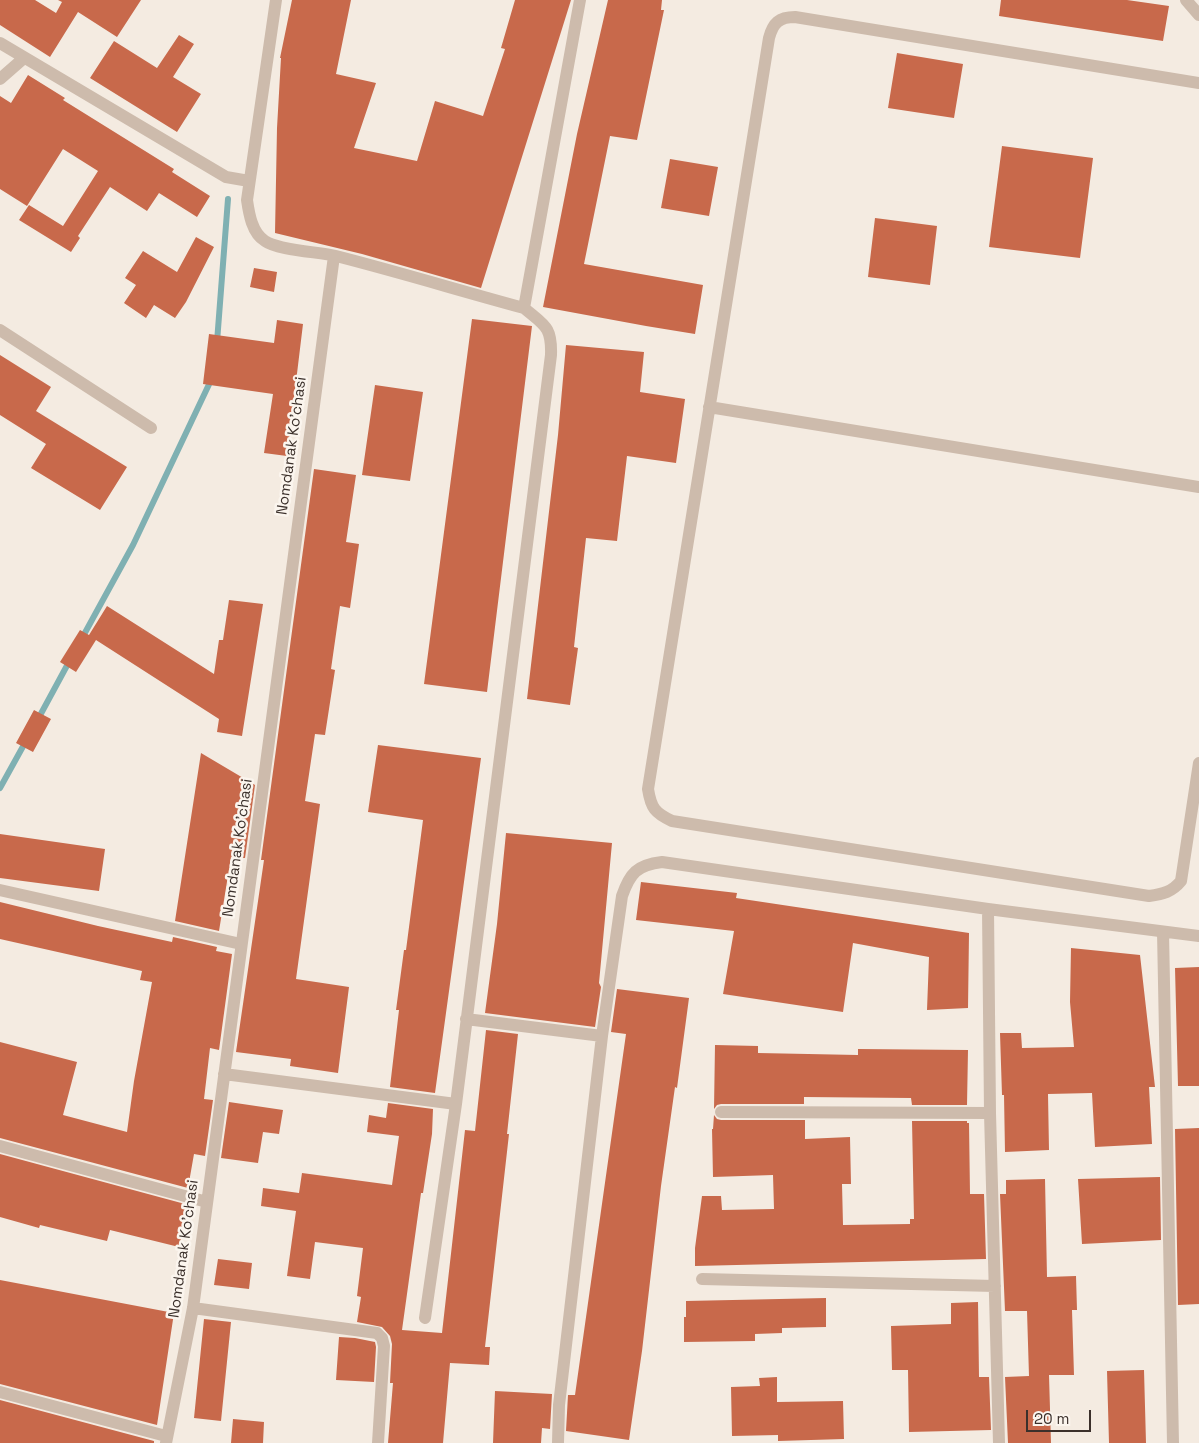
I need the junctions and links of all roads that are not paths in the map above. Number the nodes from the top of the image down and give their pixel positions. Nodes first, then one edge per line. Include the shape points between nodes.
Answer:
1 (276, 0) edge
2 (580, 0) edge
3 (1186, 0) edge
4 (1199, 15) edge
5 (0, 43) edge
6 (24, 58) junction
7 (0, 79) edge
8 (1199, 83) edge
9 (249, 181) junction
10 (334, 256) junction
11 (524, 308) junction
12 (0, 330) edge
13 (709, 407) junction
14 (151, 428) dead end
15 (1199, 487) edge
16 (1199, 763) edge
17 (0, 890) edge
18 (988, 909) junction
19 (1163, 932) junction
20 (1199, 936) edge
21 (241, 944) junction
22 (466, 1019) junction
23 (602, 1036) junction
24 (224, 1074) junction
25 (456, 1104) junction
26 (721, 1112) dead end
27 (990, 1113) junction
28 (0, 1146) edge
29 (207, 1202) junction
30 (702, 1279) dead end
31 (995, 1286) junction
32 (193, 1308) junction
33 (426, 1318) dead end
34 (0, 1392) edge
35 (166, 1439) edge
36 (378, 1443) edge
37 (558, 1443) edge
38 (999, 1443) edge
39 (1173, 1443) edge

1 - 9 street
2 - 11 street
3 - 4 street
5 - 6 street
6 - 7 street
6 - 9 street via 226,177
8 - 13 street via 795,17 777,21 769,38
9 - 10 street via 250,219 264,241
10 - 11 street
10 - 21 street, Nomdanak Ko'chasi
11 - 22 street via 547,327 552,340 551,355
12 - 14 street
13 - 15 street
13 - 16 street via 648,789 650,804 660,815 672,821 1148,896 1164,894 1182,881
17 - 21 street
18 - 19 street
18 - 23 street via 662,862 647,864 635,871 622,896
18 - 27 street
19 - 20 street
19 - 39 street
21 - 24 street, Nomdanak Ko'chasi
22 - 23 street
22 - 25 street
23 - 37 street via 559,1405
24 - 25 street
24 - 29 street, Nomdanak Ko'chasi
25 - 33 street
26 - 27 street
27 - 31 street
28 - 29 street
29 - 32 street, Nomdanak Ko'chasi
30 - 31 street
31 - 38 street
32 - 35 street, Nomdanak Ko'chasi
32 - 36 street via 377,1333 384,1346
34 - 35 street

